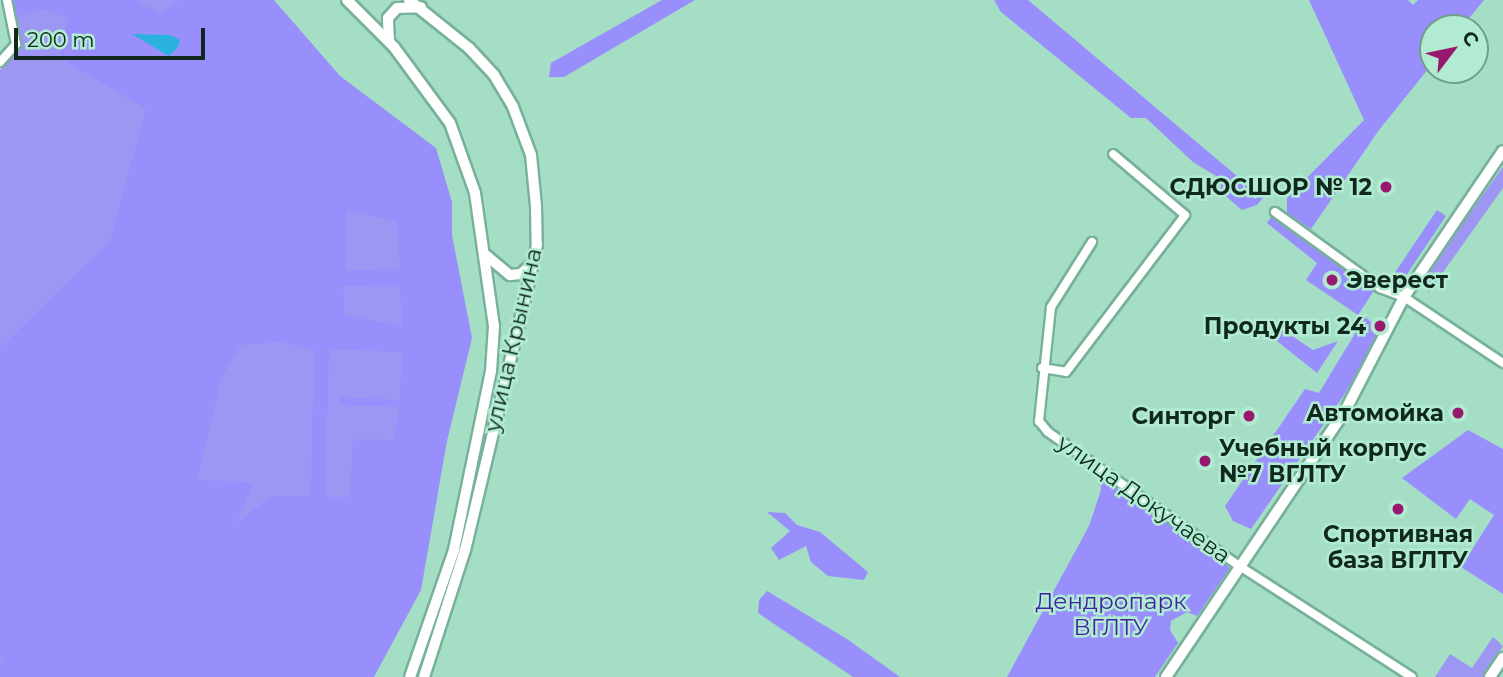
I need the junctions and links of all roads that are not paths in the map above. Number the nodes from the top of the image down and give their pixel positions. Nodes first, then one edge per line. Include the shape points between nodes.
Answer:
1 (7, 0) edge
2 (347, 0) edge
3 (409, 0) edge
4 (421, 7) junction
5 (389, 42) junction
6 (0, 62) edge
7 (1503, 151) edge
8 (1113, 154) dead end
9 (1275, 212) dead end
10 (1092, 243) dead end
11 (487, 256) junction
12 (533, 263) junction
13 (1404, 297) junction
14 (1503, 349) edge
15 (1500, 361) edge
16 (1042, 368) junction
17 (1241, 567) junction
18 (1503, 658) edge
19 (410, 677) edge
20 (424, 677) edge
21 (1166, 677) edge
22 (1412, 677) edge
23 (1490, 677) edge

1 - 6 street via 16,44
2 - 5 main road, улица Крынина
3 - 4 main road, улица Крынина
4 - 5 main road via 397,8 388,18
4 - 12 main road, улица Крынина via 470,48 513,107 531,155 536,206
5 - 11 main road, улица Крынина via 450,123 475,193
7 - 13 main road
8 - 16 street via 1185,215 1066,372
9 - 13 street via 1380,288
10 - 16 street, улица Докучаева via 1051,307
11 - 12 main road via 510,275
11 - 19 main road, улица Крынина via 494,326 489,383 454,550
12 - 20 main road, улица Крынина via 465,550
13 - 15 street
13 - 17 main road via 1346,410
14 - 15 street
16 - 17 street, улица Докучаева via 1037,407 1039,421 1048,432
17 - 21 main road
17 - 22 street, улица Докучаева
18 - 23 main road

